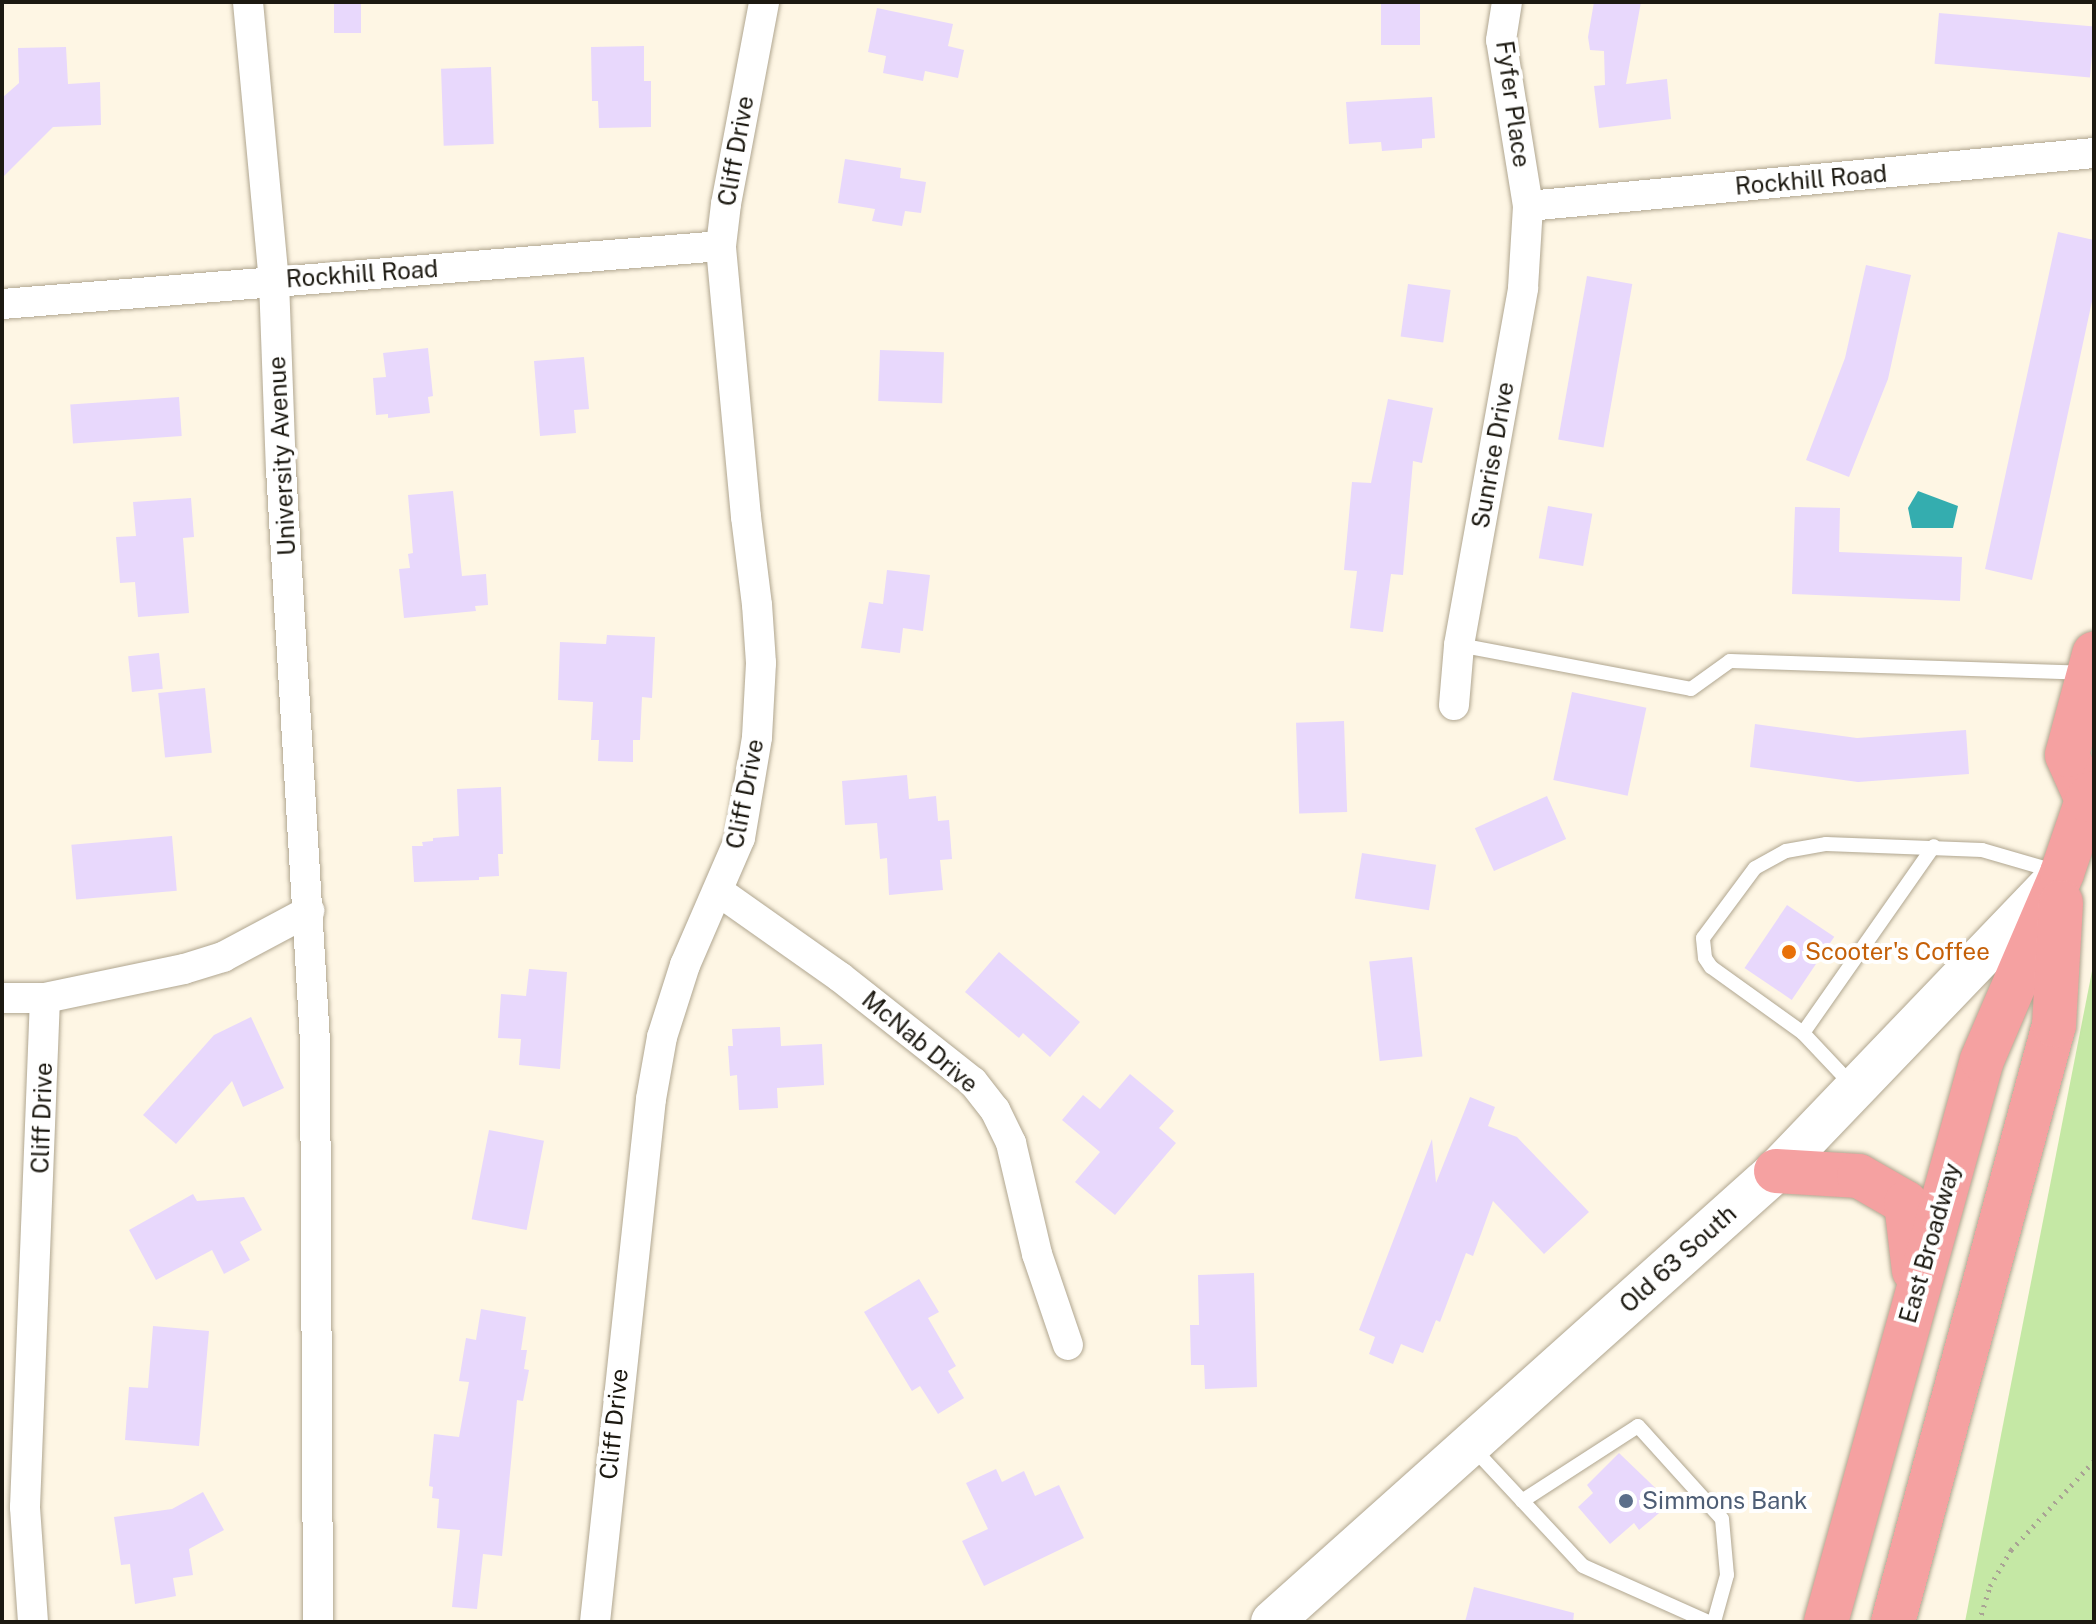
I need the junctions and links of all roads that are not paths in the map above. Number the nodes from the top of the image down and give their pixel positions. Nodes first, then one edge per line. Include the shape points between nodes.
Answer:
1 (248, 2) edge
2 (764, 2) edge
3 (1507, 2) edge
4 (2094, 153) edge
5 (1528, 206) junction
6 (721, 246) junction
7 (274, 281) junction
8 (2, 304) edge
9 (1459, 645) junction
10 (2092, 663) edge
11 (1454, 705) dead end
12 (2090, 797) edge
13 (1934, 846) junction
14 (2078, 859) edge
15 (718, 891) junction
16 (309, 911) junction
17 (2, 998) edge
18 (45, 998) junction
19 (1803, 1033) junction
20 (1855, 1088) junction
21 (1776, 1171) junction
22 (1916, 1288) junction
23 (1068, 1345) dead end
24 (1470, 1445) junction
25 (1522, 1501) junction
26 (33, 1622) edge
27 (318, 1622) edge
28 (595, 1622) edge
29 (1272, 1622) edge
30 (1708, 1622) edge
31 (1714, 1622) edge
32 (1826, 1622) edge
33 (1893, 1622) edge

1 - 7 street, University Avenue
2 - 6 street, Cliff Drive
3 - 5 street, Fyfer Place via 1501,40
4 - 5 street, Rockhill Road
5 - 9 street, Sunrise Drive via 1523,288
6 - 7 street, Rockhill Road
6 - 15 street, Cliff Drive via 761,663 751,789 740,838
7 - 8 street, Rockhill Road
7 - 16 street, University Avenue
9 - 10 lane via 1691,689 1730,661
9 - 11 street, Sunrise Drive
10 - 12 main road, East Broadway via 2067,755
12 - 14 main road, East Broadway
13 - 14 lane
13 - 19 lane
13 - 19 lane via 1826,844 1773,856 1755,868 1703,938 1711,967
14 - 20 main road, Old 63 South
14 - 22 main road, East Broadway via 1982,1060
14 - 33 main road, East Broadway via 2054,1025
15 - 23 street, McNab Drive via 840,977 973,1082 995,1110 1011,1143 1037,1254
15 - 28 street, Cliff Drive via 685,965 662,1037 651,1099
16 - 18 street via 223,957
16 - 27 street, University Avenue
17 - 18 street
18 - 26 street, Cliff Drive via 25,1493
19 - 20 lane
20 - 21 main road, Old 63 South
21 - 22 main road via 1859,1176 1906,1203
21 - 24 main road, Old 63 South
22 - 32 main road, East Broadway
24 - 25 lane
24 - 29 main road, Old 63 South
25 - 30 lane via 1583,1566
25 - 31 lane via 1638,1426 1722,1519 1727,1575

